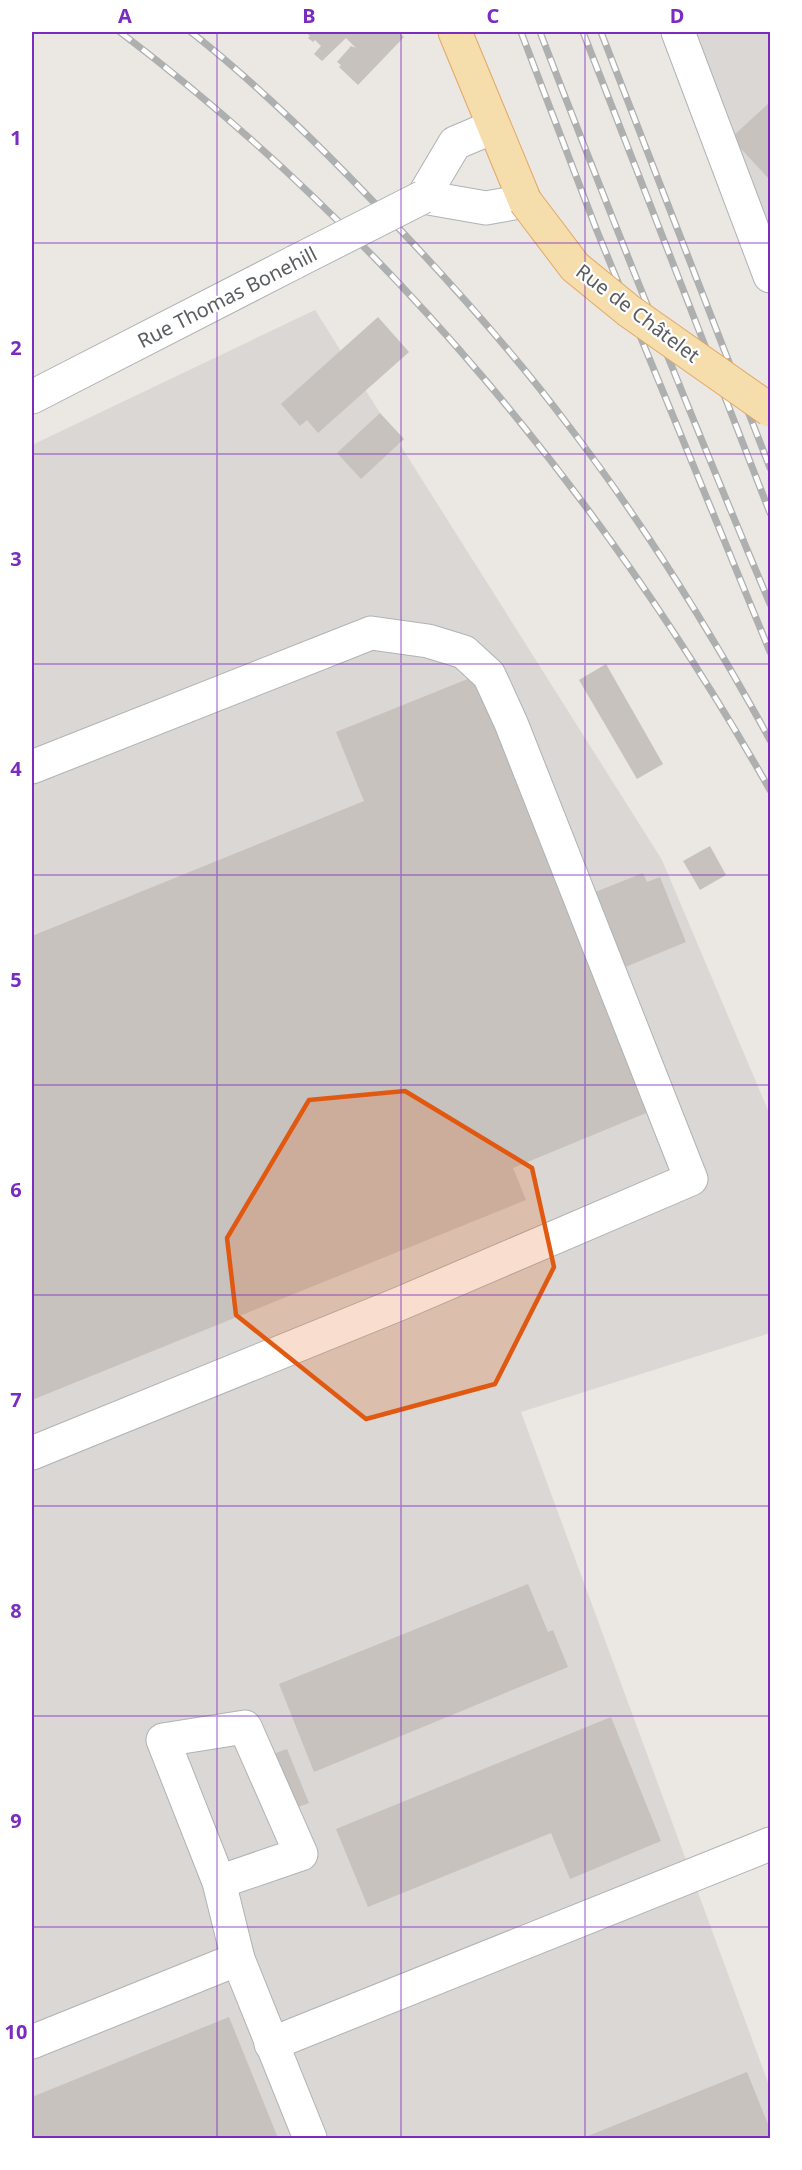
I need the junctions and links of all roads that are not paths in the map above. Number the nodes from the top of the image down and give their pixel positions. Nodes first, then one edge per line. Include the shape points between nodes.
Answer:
1 (455, 32) edge
2 (678, 32) edge
3 (493, 127) junction
4 (423, 198) junction
5 (525, 201) junction
6 (771, 276) edge
7 (32, 397) edge
8 (771, 410) edge
9 (32, 767) edge
10 (32, 1453) edge
11 (771, 1844) edge
12 (219, 1882) junction
13 (238, 1959) junction
14 (32, 2042) edge
15 (272, 2044) junction
16 (310, 2139) edge

1 - 3 main road, Rue de Châtelet
2 - 6 street
3 - 4 street via 455,143
3 - 5 main road, Rue de Châtelet
4 - 5 street via 486,208
4 - 7 street, Rue Thomas Bonehill, bridge
5 - 8 main road, Rue de Châtelet, bridge via 575,267 629,311
9 - 10 street via 371,633 428,640 464,652 489,675 511,723 691,1179 399,1304
11 - 15 street
12 - 12 street via 163,1740 245,1727 301,1854
12 - 13 street
13 - 14 street
13 - 15 street
15 - 16 street

